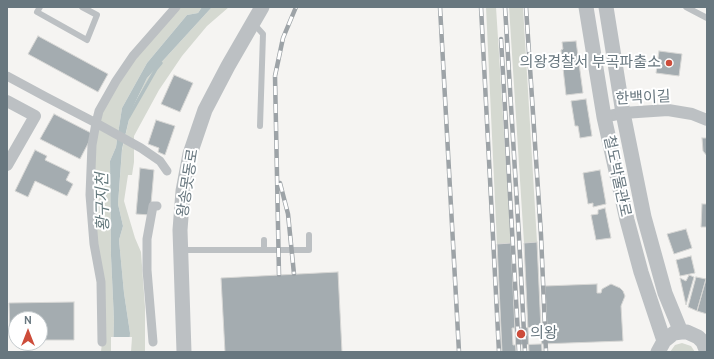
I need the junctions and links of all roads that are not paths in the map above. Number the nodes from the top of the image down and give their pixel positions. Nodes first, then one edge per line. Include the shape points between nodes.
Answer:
1 (40, 7) edge
2 (82, 7) edge
3 (176, 7) edge
4 (262, 7) edge
5 (586, 7) edge
6 (606, 7) edge
7 (686, 7) edge
8 (707, 18) edge
9 (253, 23) junction
10 (7, 76) edge
11 (7, 101) edge
12 (623, 113) junction
13 (604, 117) junction
14 (707, 120) edge
15 (98, 124) junction
16 (260, 126) dead end
17 (7, 165) edge
18 (167, 171) dead end
19 (157, 206) dead end
20 (309, 234) dead end
21 (264, 240) dead end
22 (181, 250) junction
23 (264, 250) junction
24 (681, 332) junction
25 (102, 342) dead end
26 (153, 342) dead end
27 (661, 346) edge
28 (706, 349) edge
29 (184, 352) edge

1 - 2 lane via 37,12 87,40 97,15
3 - 15 street via 133,56 116,81 103,105
4 - 9 street, 왕송못동로
5 - 13 street, 철도박물관로
6 - 12 street, 철도박물관로
7 - 8 lane
9 - 16 lane via 263,34
9 - 22 street, 왕송못동로 via 205,110 190,154 183,191
10 - 15 street
11 - 17 street via 35,116
12 - 13 street, 한백이길
12 - 14 street, 한백이길 via 668,110 692,114
12 - 24 street, 철도박물관로 via 656,264
13 - 27 street, 철도박물관로 via 627,220
15 - 18 street via 141,148 160,161
15 - 25 street via 92,145 90,195 94,244 101,282
19 - 26 street via 153,206 147,239
20 - 23 lane via 309,250
21 - 23 lane
22 - 23 lane
22 - 29 street, 왕송못동로
24 - 27 street via 674,333
24 - 28 street via 698,337

